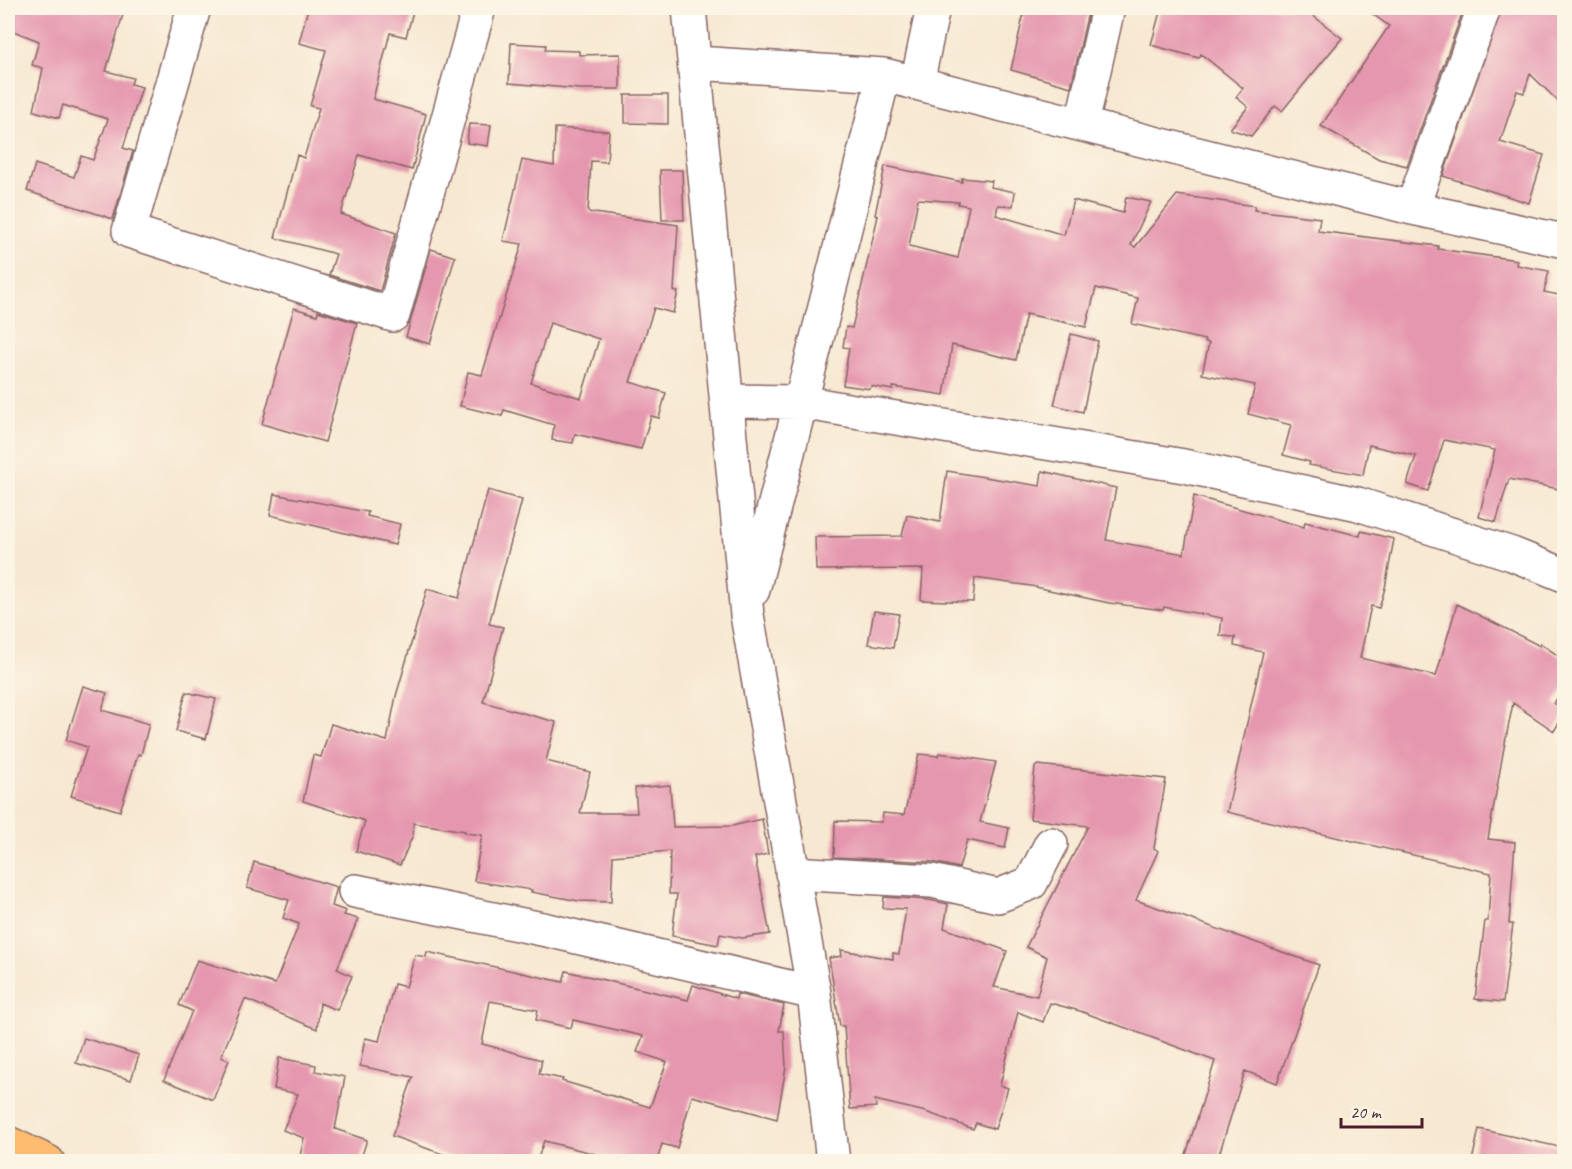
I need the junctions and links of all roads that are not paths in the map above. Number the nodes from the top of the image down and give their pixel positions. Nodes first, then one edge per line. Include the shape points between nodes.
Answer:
1 (194, 8) edge
2 (479, 8) edge
3 (689, 8) edge
4 (933, 8) edge
5 (1108, 8) edge
6 (1484, 8) edge
7 (696, 63) junction
8 (884, 75) junction
9 (917, 84) junction
10 (1082, 123) junction
11 (1412, 208) junction
12 (1564, 242) edge
13 (727, 401) junction
14 (800, 402) junction
15 (1564, 575) edge
16 (747, 615) junction
17 (1051, 844) dead end
18 (792, 873) junction
19 (355, 891) dead end
20 (814, 993) junction
21 (8, 1143) edge
22 (48, 1161) edge
23 (834, 1161) edge

1 - 2 street via 129,231 393,315
3 - 7 street
4 - 9 street
5 - 10 street
6 - 11 street
7 - 8 street
7 - 13 street
8 - 9 street
8 - 14 street
9 - 10 street
10 - 11 street
11 - 12 street
13 - 14 street
13 - 16 street
14 - 15 street via 1184,466 1358,504
14 - 16 street
16 - 18 street
17 - 18 street via 1031,883 998,896 932,881
18 - 20 street
19 - 20 street via 547,930
20 - 23 street
21 - 22 highway

